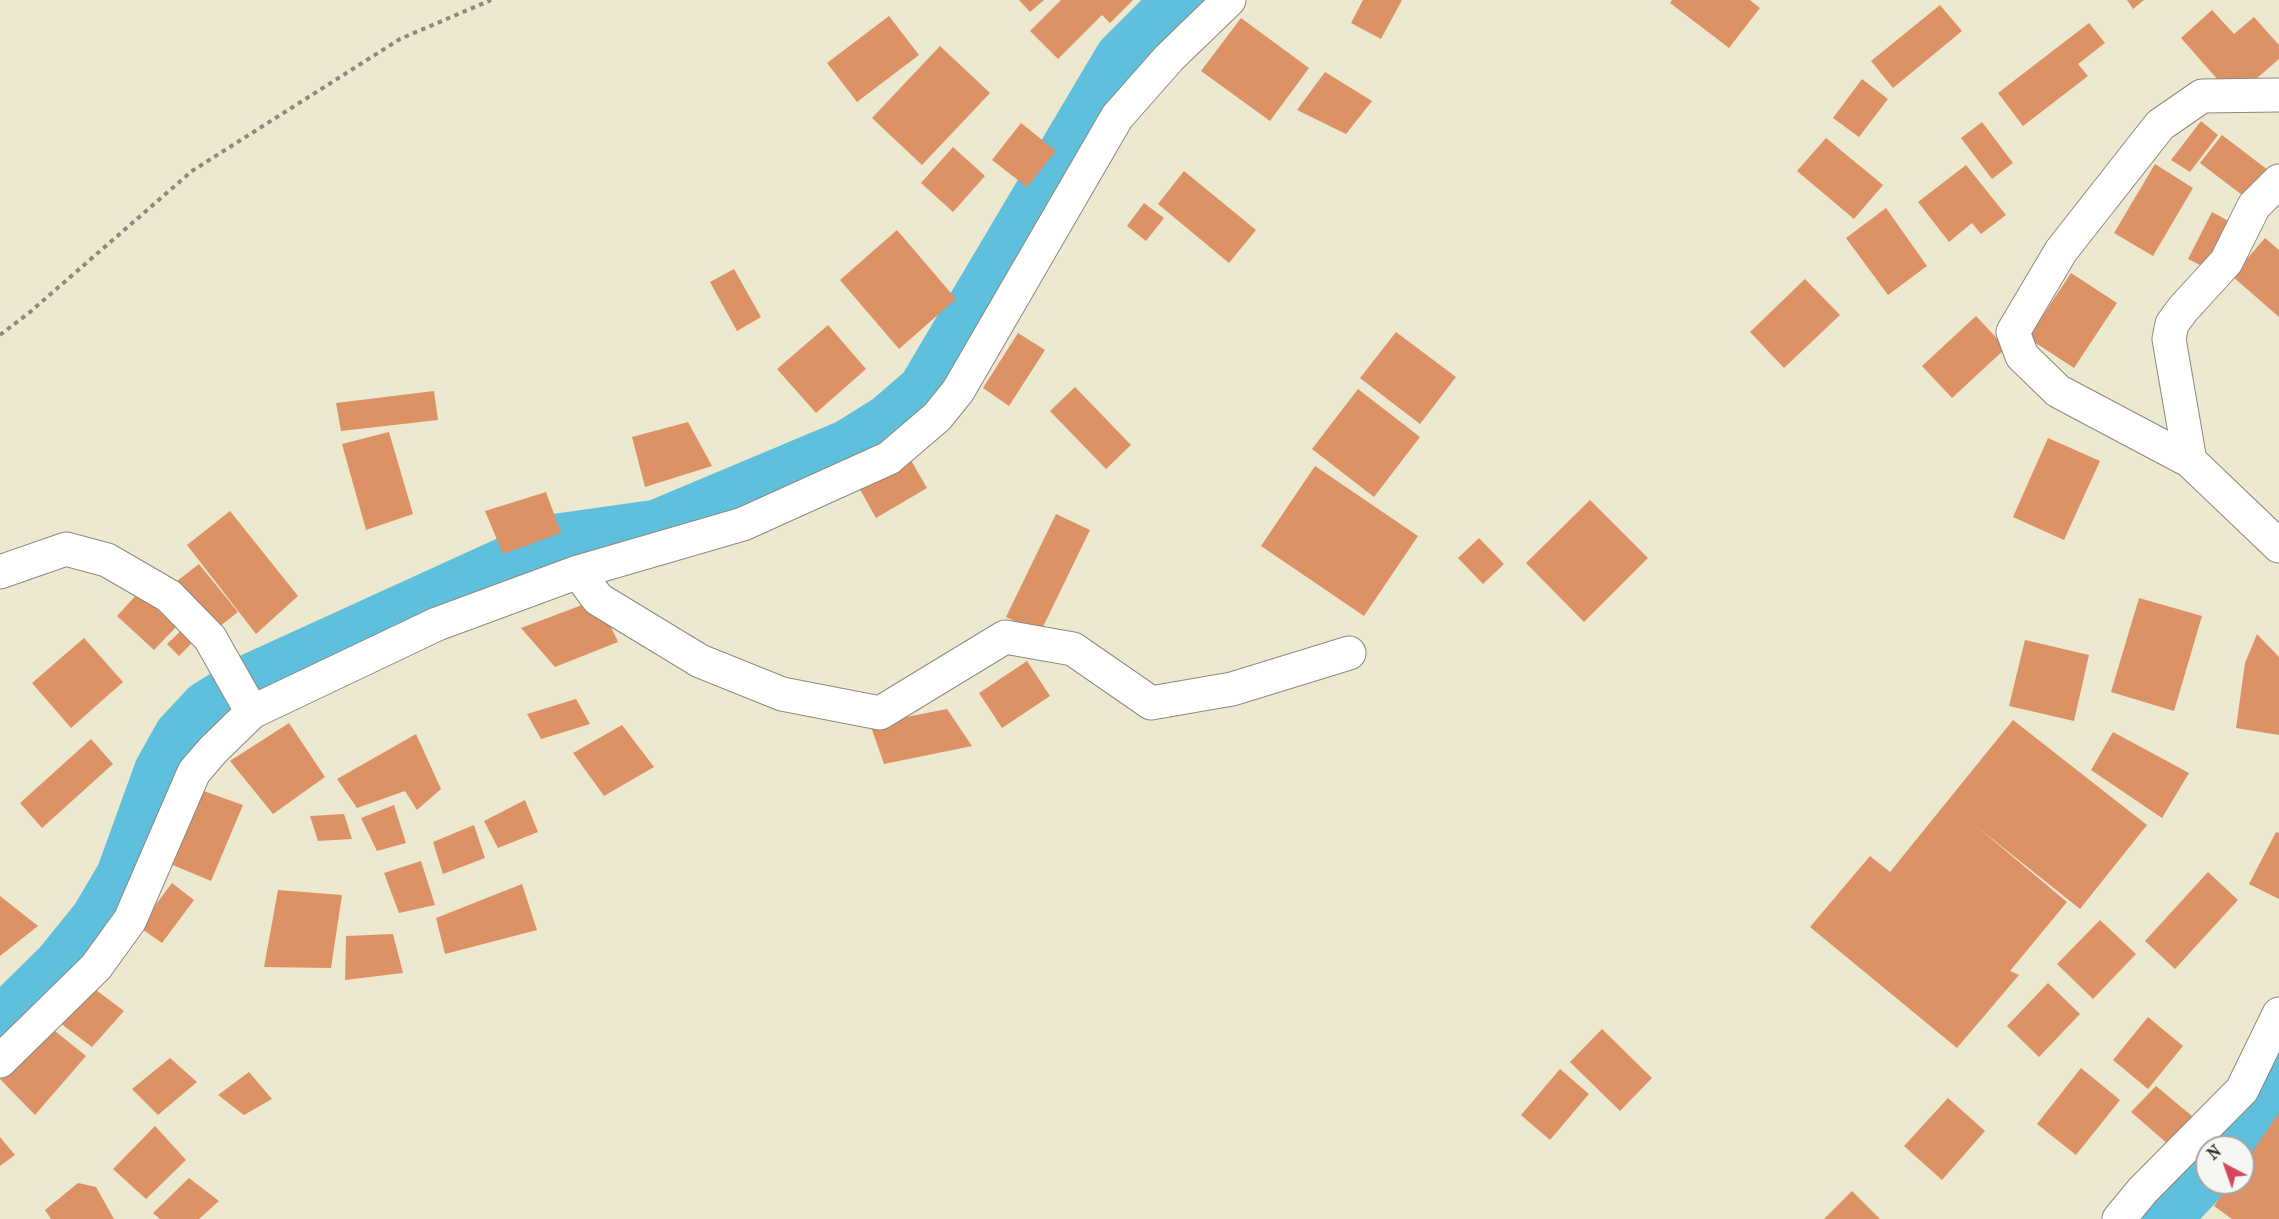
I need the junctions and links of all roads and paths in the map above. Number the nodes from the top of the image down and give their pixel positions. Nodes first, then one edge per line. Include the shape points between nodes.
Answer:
1 (491, 0) edge
2 (1228, 0) edge
3 (2279, 95) edge
4 (2279, 181) edge
5 (0, 335) edge
6 (2190, 462) junction
7 (2279, 546) edge
8 (0, 572) edge
9 (578, 572) junction
10 (1349, 653) dead end
11 (249, 707) junction
12 (2279, 1014) edge
13 (0, 1061) edge
14 (2119, 1219) edge

1 - 5 path via 400,39 192,171
2 - 9 street via 1117,117 958,391 937,417 889,458 743,524
3 - 6 street via 2202,96 2160,125 2061,250 2013,332 2022,356 2058,391
4 - 6 street via 2254,206 2226,262 2172,324 2169,339
6 - 7 street
8 - 11 street via 66,549 107,560 169,596 210,638
9 - 10 street via 598,599 700,660 782,694 880,712 1005,637 1073,649 1150,703 1232,689
9 - 11 street via 437,624
11 - 13 street via 194,772 130,920 96,967
12 - 14 street via 2242,1090

